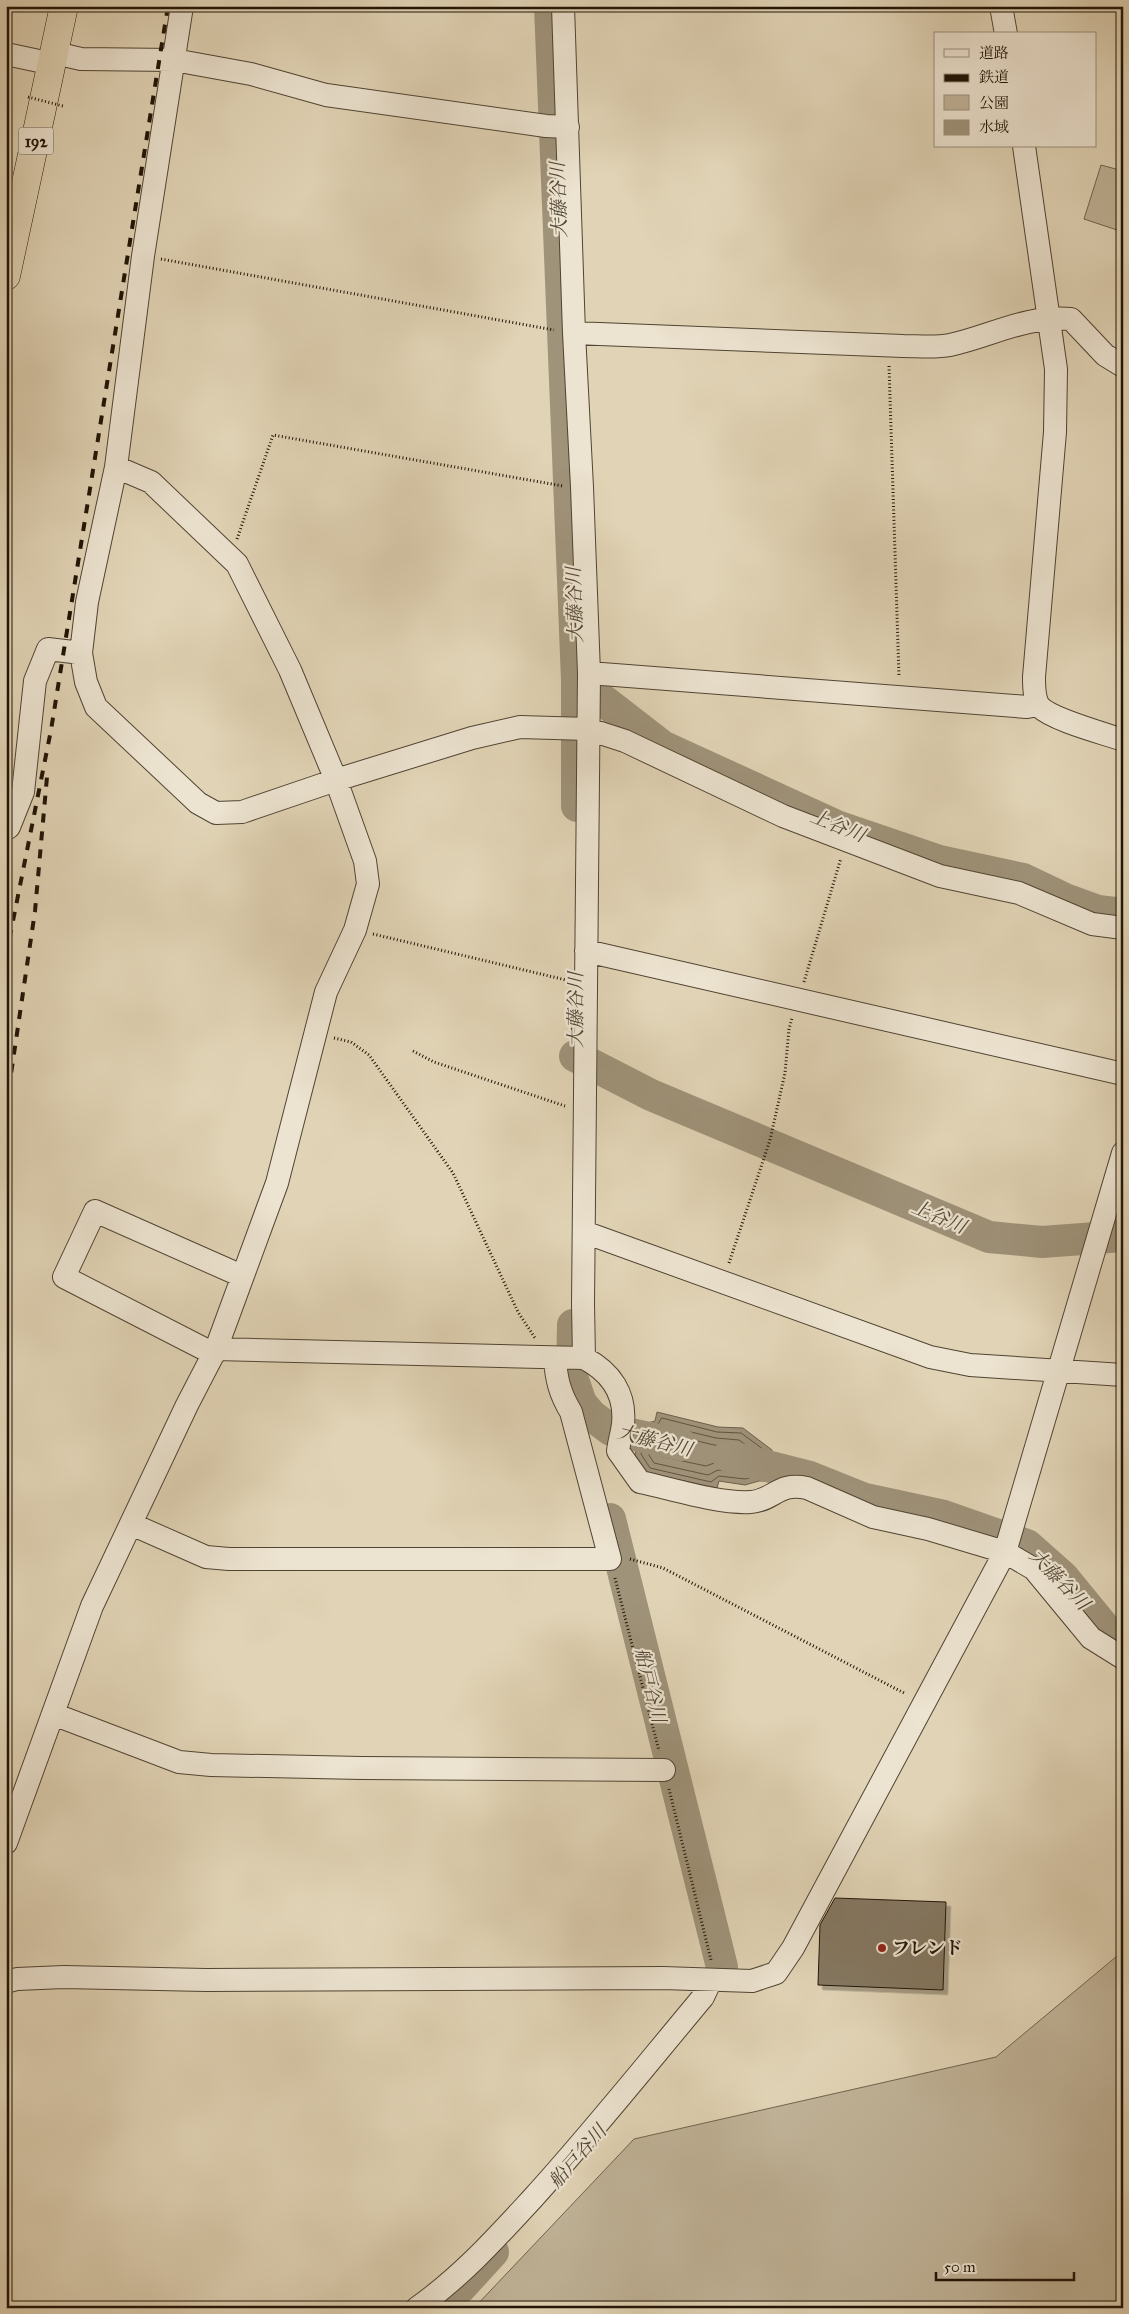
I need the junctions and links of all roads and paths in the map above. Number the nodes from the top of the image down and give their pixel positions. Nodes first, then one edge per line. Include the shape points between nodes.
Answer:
1 (64, 6) edge
2 (182, 6) edge
3 (563, 6) edge
4 (1001, 6) edge
5 (1006, 32) edge
6 (6, 54) edge
7 (54, 59) junction
8 (174, 60) junction
9 (28, 98) dead end
10 (63, 106) dead end
11 (558, 127) junction
12 (1024, 148) edge
13 (143, 256) junction
14 (6, 276) edge
15 (1049, 317) junction
16 (566, 332) junction
17 (888, 345) junction
18 (1123, 366) edge
19 (116, 467) junction
20 (562, 486) dead end
21 (230, 558) junction
22 (81, 653) junction
23 (589, 686) junction
24 (899, 696) junction
25 (1038, 705) junction
26 (581, 729) junction
27 (1123, 740) edge
28 (336, 780) junction
29 (6, 829) edge
30 (1123, 928) edge
31 (355, 930) junction
32 (586, 951) junction
33 (571, 981) dead end
34 (314, 1032) junction
35 (413, 1051) dead end
36 (1123, 1074) edge
37 (567, 1106) dead end
38 (770, 1140) dead end
39 (1123, 1153) edge
40 (584, 1232) junction
41 (242, 1276) junction
42 (723, 1282) junction
43 (215, 1352) junction
44 (571, 1358) junction
45 (1060, 1370) junction
46 (1123, 1375) edge
47 (131, 1524) junction
48 (1009, 1542) junction
49 (624, 1559) dead end
50 (1123, 1658) edge
51 (923, 1702) junction
52 (53, 1714) junction
53 (664, 1770) dead end
54 (6, 1843) edge
55 (711, 1980) junction
56 (6, 1982) edge
57 (417, 2308) edge

1 - 7 highway, 192
2 - 8 street
3 - 11 street
4 - 5 street
6 - 7 street
7 - 8 street
7 - 14 highway, 192
8 - 11 street via 251,74 326,95
8 - 13 street
9 - 10 path, bridge
11 - 16 street
12 - 15 street
13 - 16 path
13 - 19 street
15 - 17 street via 1014,324 948,345
15 - 18 street via 1070,319 1104,355
15 - 25 street via 1056,369 1055,432 1034,677
16 - 17 street
16 - 23 street via 582,487
17 - 24 path
19 - 21 street via 151,482
19 - 22 street via 87,602
20 - 21 path via 274,435
21 - 28 street via 237,564 290,670
22 - 28 street via 86,682 96,707 198,803 216,812 242,812
22 - 29 street via 48,648 35,681 22,792
23 - 24 street
23 - 26 street
24 - 25 street via 1027,707
25 - 27 street via 1050,714
26 - 28 street via 520,728 472,738
26 - 30 street via 625,741 782,816 940,876 1019,893 1092,924
26 - 32 street
28 - 31 street via 365,861 368,884
31 - 33 path
31 - 34 street via 326,992
32 - 36 street
32 - 40 street
34 - 41 street via 277,1183
34 - 44 path via 351,1042 369,1055 453,1173 518,1312 534,1336
35 - 37 path via 434,1062
38 - 42 path
39 - 45 street
40 - 42 street
40 - 44 street
41 - 43 street
41 - 43 street via 95,1211 64,1277
42 - 45 street via 930,1357 970,1365
43 - 44 street
43 - 47 street
44 - 47 street via 558,1386 571,1412 610,1559 229,1559 206,1557
44 - 48 street via 600,1366 620,1392 623,1402 618,1451 640,1482 731,1502 754,1502 796,1486 872,1517
45 - 46 street
45 - 48 street
47 - 52 street via 92,1606
48 - 50 street via 1091,1638
48 - 51 street
49 - 51 path via 663,1568
51 - 55 street via 793,1948 776,1973 752,1981
52 - 53 street via 179,1762 211,1765
52 - 54 street
55 - 56 street via 64,1977
55 - 57 street via 703,1996 573,2154 498,2237 449,2285

